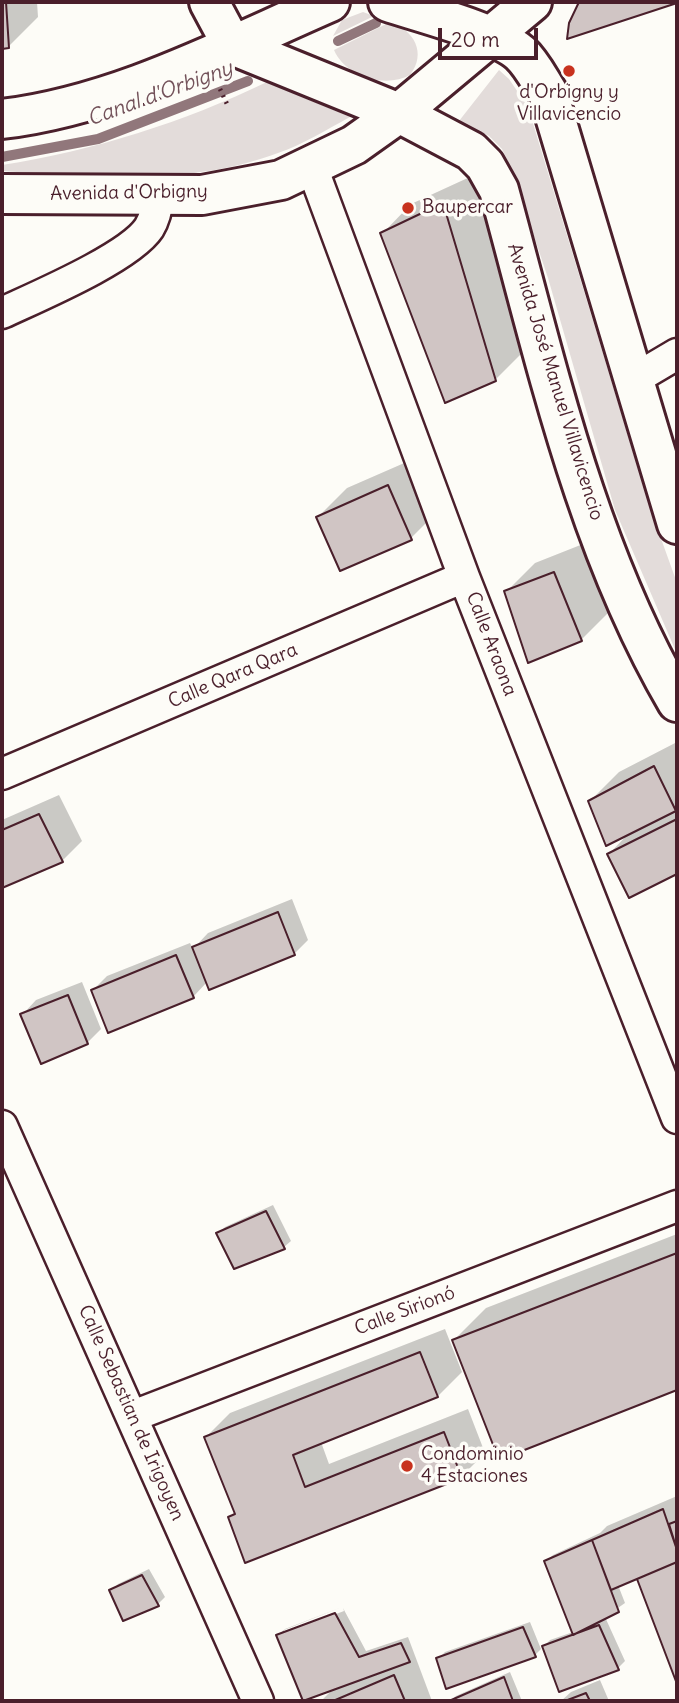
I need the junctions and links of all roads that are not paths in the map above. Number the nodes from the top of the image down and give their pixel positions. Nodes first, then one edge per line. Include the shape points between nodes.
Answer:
1 (209, 2) edge
2 (330, 2) edge
3 (388, 2) edge
4 (532, 2) edge
5 (487, 36) junction
6 (232, 45) junction
7 (399, 113) junction
8 (2, 119) edge
9 (312, 167) junction
10 (2, 194) edge
11 (158, 197) junction
12 (2, 313) edge
13 (677, 354) edge
14 (633, 380) junction
15 (677, 524) edge
16 (464, 577) junction
17 (677, 702) edge
18 (2, 774) edge
19 (677, 1118) edge
20 (2, 1129) edge
21 (677, 1206) edge
22 (133, 1416) junction
23 (258, 1701) edge

1 - 6 main road
2 - 6 main road
3 - 5 main road
4 - 5 main road, Avenida d'Orbigny
5 - 7 main road, Avenida d'Orbigny
5 - 14 main road via 518,51 548,93
6 - 7 main road, Avenida José Manuel Villavicencio
6 - 8 main road via 147,82 55,110
7 - 9 main road, Avenida d'Orbigny
7 - 17 main road, Avenida José Manuel Villavicencio via 471,151 499,190 595,517 624,593
9 - 11 main road, Avenida d'Orbigny via 281,180 202,195
9 - 16 street, Calle Araona
10 - 11 main road, Avenida d'Orbigny
11 - 12 street via 157,212 139,240 79,277
13 - 14 street
14 - 15 main road
16 - 18 street, Calle Qara Qara
16 - 19 street, Calle Araona
20 - 22 street, Calle Sebastian de Irigoyen
21 - 22 street, Calle Sirionó
22 - 23 street, Calle Sebastian de Irigoyen

